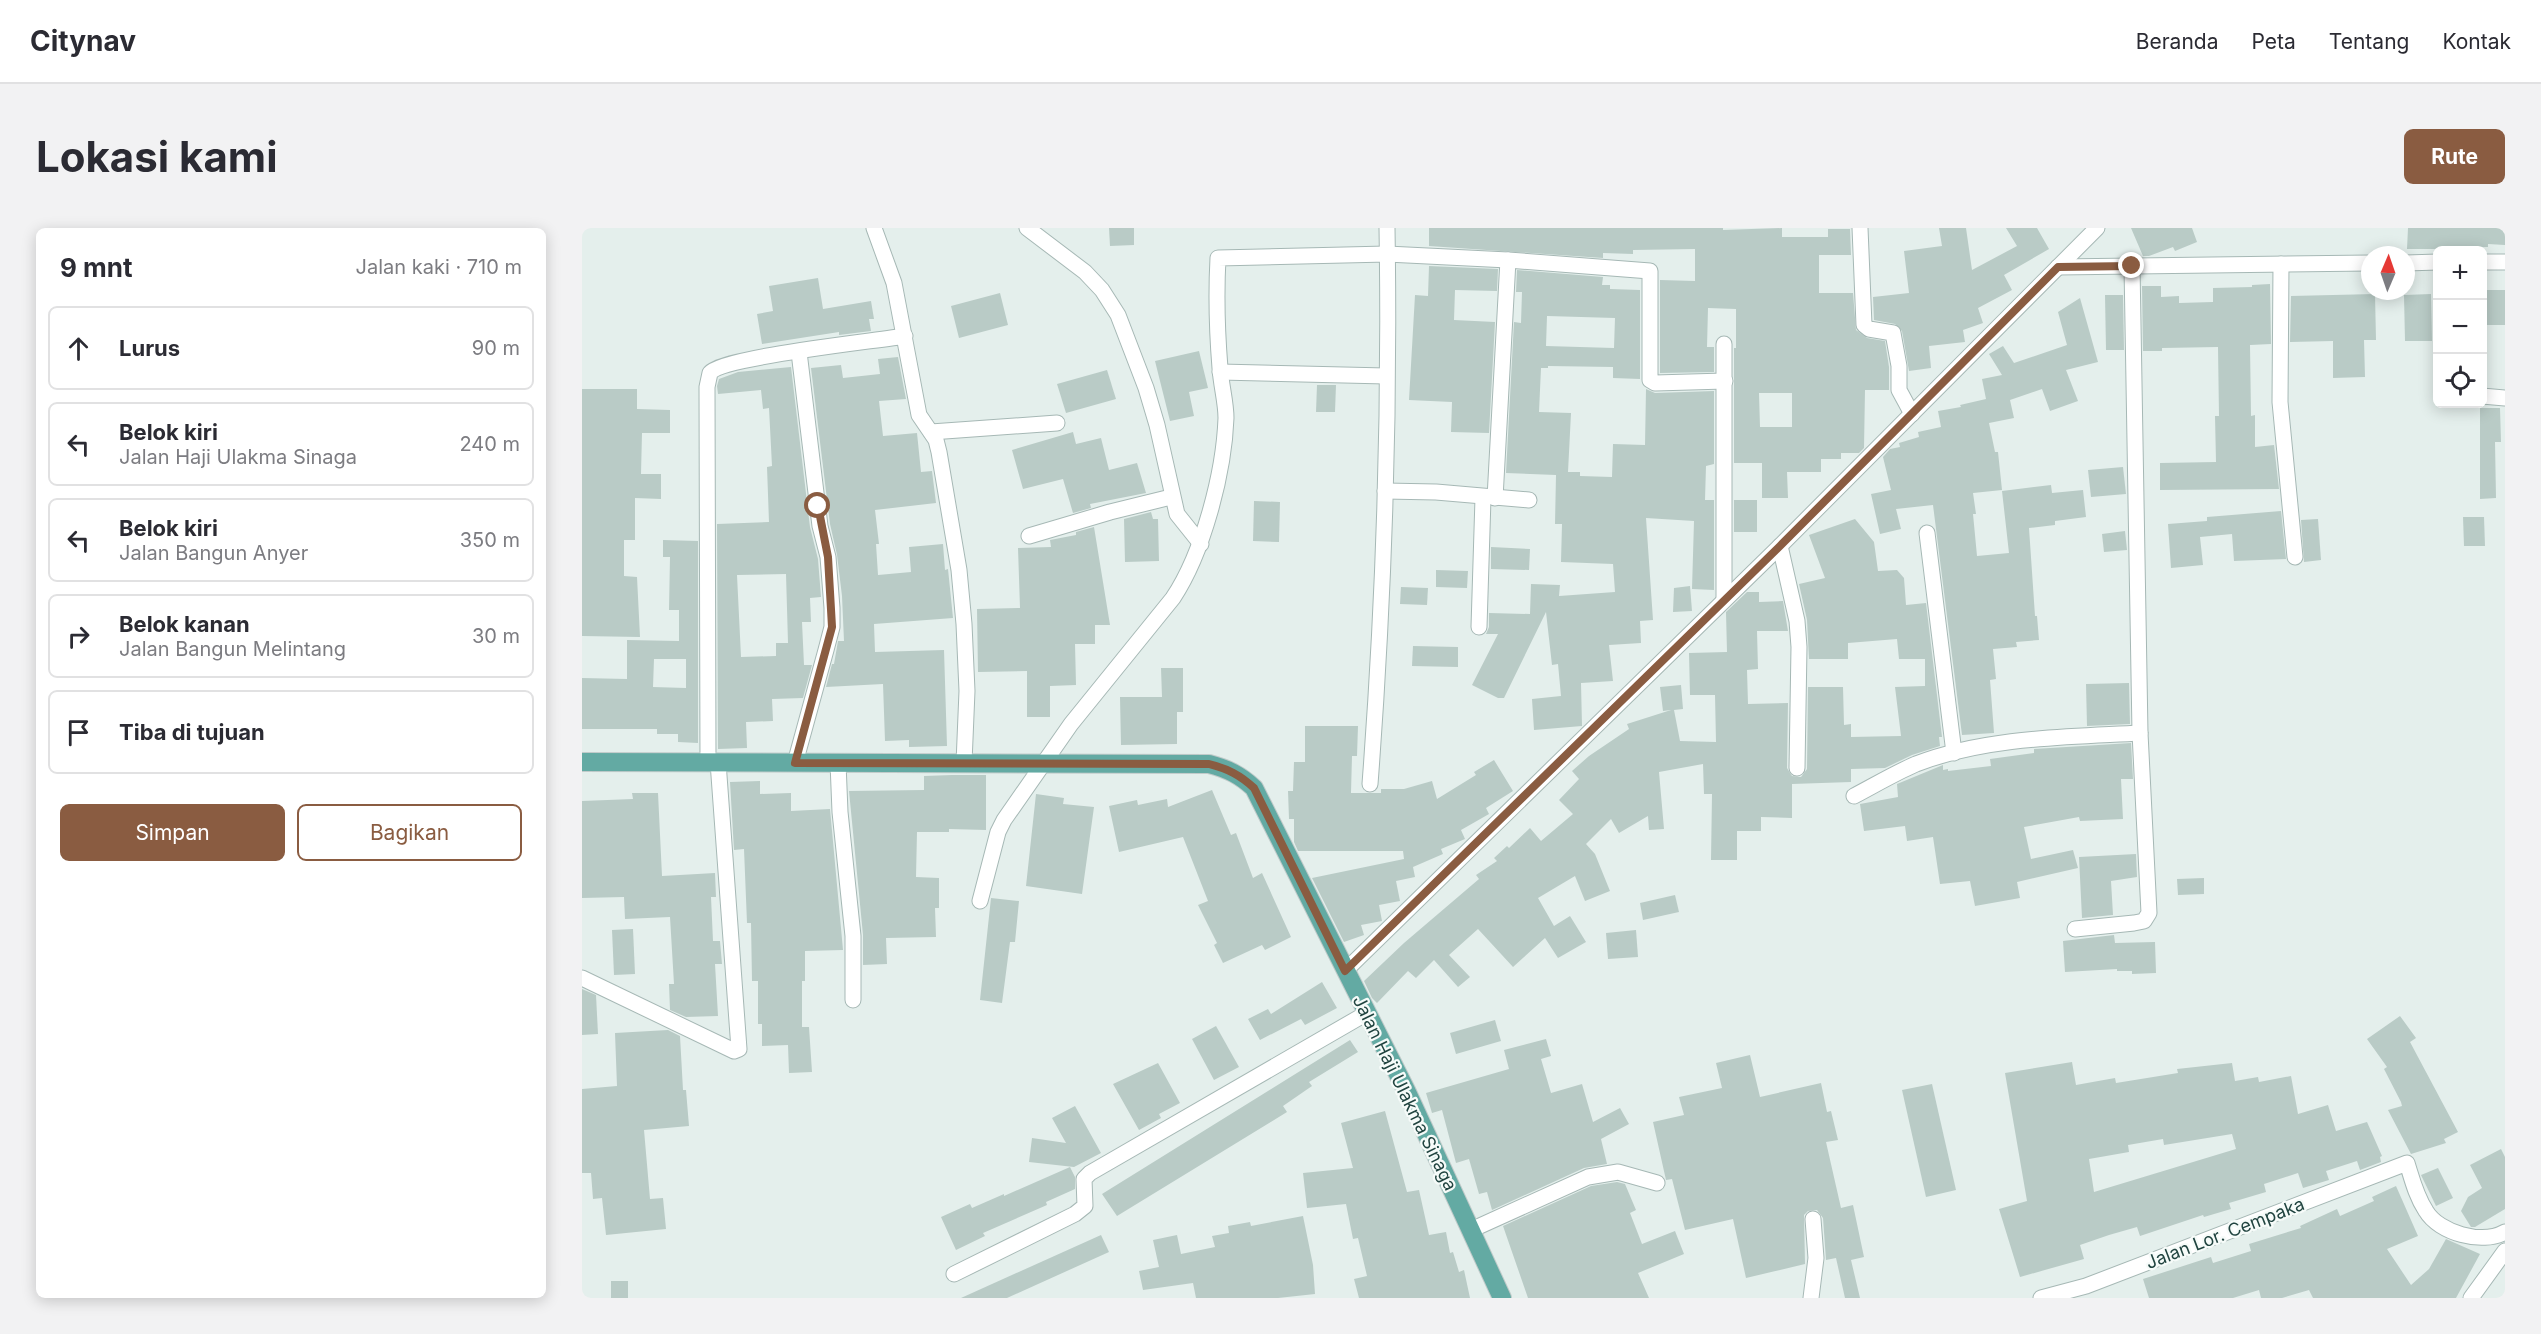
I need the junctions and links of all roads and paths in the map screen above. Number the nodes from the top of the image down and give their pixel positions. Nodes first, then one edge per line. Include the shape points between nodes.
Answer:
1 (874, 228) edge
2 (1027, 228) edge
3 (1387, 228) edge
4 (1860, 228) edge
5 (2097, 228) edge
6 (1387, 254) junction
7 (1508, 260) junction
8 (2505, 261) edge
9 (2433, 262) edge
10 (2487, 262) edge
11 (2361, 263) edge
12 (2415, 263) edge
13 (2281, 264) junction
14 (2132, 266) junction
15 (2058, 267) junction
16 (905, 336) junction
17 (1724, 344) dead end
18 (799, 352) junction
19 (1221, 372) junction
20 (1386, 376) junction
21 (1725, 381) junction
22 (2487, 396) edge
23 (2505, 398) edge
24 (1912, 414) junction
25 (1057, 423) dead end
26 (931, 432) junction
27 (1385, 491) junction
28 (1172, 497) junction
29 (1489, 498) junction
30 (1529, 500) dead end
31 (1927, 533) dead end
32 (1029, 536) dead end
33 (1201, 544) junction
34 (1780, 546) junction
35 (2295, 557) dead end
36 (1724, 598) junction
37 (1479, 627) dead end
38 (2140, 733) junction
39 (1954, 753) junction
40 (582, 762) edge
41 (713, 762) junction
42 (795, 763) junction
43 (838, 763) junction
44 (964, 763) junction
45 (1041, 765) junction
46 (1797, 768) dead end
47 (1370, 784) dead end
48 (1854, 796) dead end
49 (980, 901) dead end
50 (2074, 929) dead end
51 (1345, 971) junction
52 (582, 978) edge
53 (853, 1000) dead end
54 (1367, 1013) junction
55 (1658, 1183) dead end
56 (1813, 1219) dead end
57 (1471, 1230) junction
58 (2505, 1232) edge
59 (2505, 1251) edge
60 (2500, 1267) edge
61 (954, 1274) dead end
62 (1502, 1298) edge
63 (1811, 1298) edge
64 (2041, 1298) edge
65 (2471, 1298) edge

1 - 16 street via 894,284
2 - 28 street via 1085,272 1118,315 1155,416
3 - 6 street
4 - 24 street via 1864,325 1869,330 1893,333 1899,390
5 - 15 street
6 - 7 street
6 - 19 street via 1218,258 1216,306
6 - 20 street
7 - 21 street via 1650,271 1650,380
7 - 29 street
8 - 10 street
9 - 12 street
11 - 13 street
13 - 14 street
13 - 35 street via 2280,402
14 - 15 street
14 - 38 street
15 - 24 street
16 - 18 street
16 - 26 street via 919,415
17 - 21 street
18 - 41 street via 717,368 707,379
18 - 42 street via 820,526 828,557 832,627
19 - 20 street
19 - 33 street via 1226,416 1223,453
20 - 27 street
21 - 36 street
22 - 23 street
24 - 34 street
25 - 26 street
26 - 44 street via 939,452 959,570 967,691
27 - 29 street
27 - 47 street via 1381,645
28 - 32 street
28 - 33 street via 1177,514
29 - 30 street
29 - 37 street
31 - 39 street
33 - 45 street via 1173,598
34 - 36 street
34 - 46 street via 1799,647
36 - 51 street
38 - 39 street via 1994,745
38 - 50 street via 2148,918
39 - 48 street via 1918,764
40 - 41 main road, Jalan Haji Ulakma Sinaga
41 - 42 main road, Jalan Haji Ulakma Sinaga
41 - 52 street via 739,1049 734,1051
42 - 43 main road, Jalan Haji Ulakma Sinaga
43 - 44 main road, Jalan Haji Ulakma Sinaga
43 - 53 street via 854,936
44 - 45 main road, Jalan Haji Ulakma Sinaga
45 - 49 street via 998,832
45 - 51 main road, Jalan Haji Ulakma Sinaga via 1209,764 1241,776 1254,788
51 - 54 main road, Jalan Haji Ulakma Sinaga
54 - 57 main road, Jalan Haji Ulakma Sinaga
54 - 61 street via 1090,1173 1084,1179 1085,1206 1075,1214
55 - 57 street via 1618,1172 1588,1176
56 - 63 street via 1816,1258
57 - 62 main road, Jalan Haji Ulakma Sinaga
58 - 64 street, Jalan Lor. Cempaka via 2483,1237 2443,1227 2427,1213 2407,1163 2085,1286
59 - 60 street
60 - 65 street

